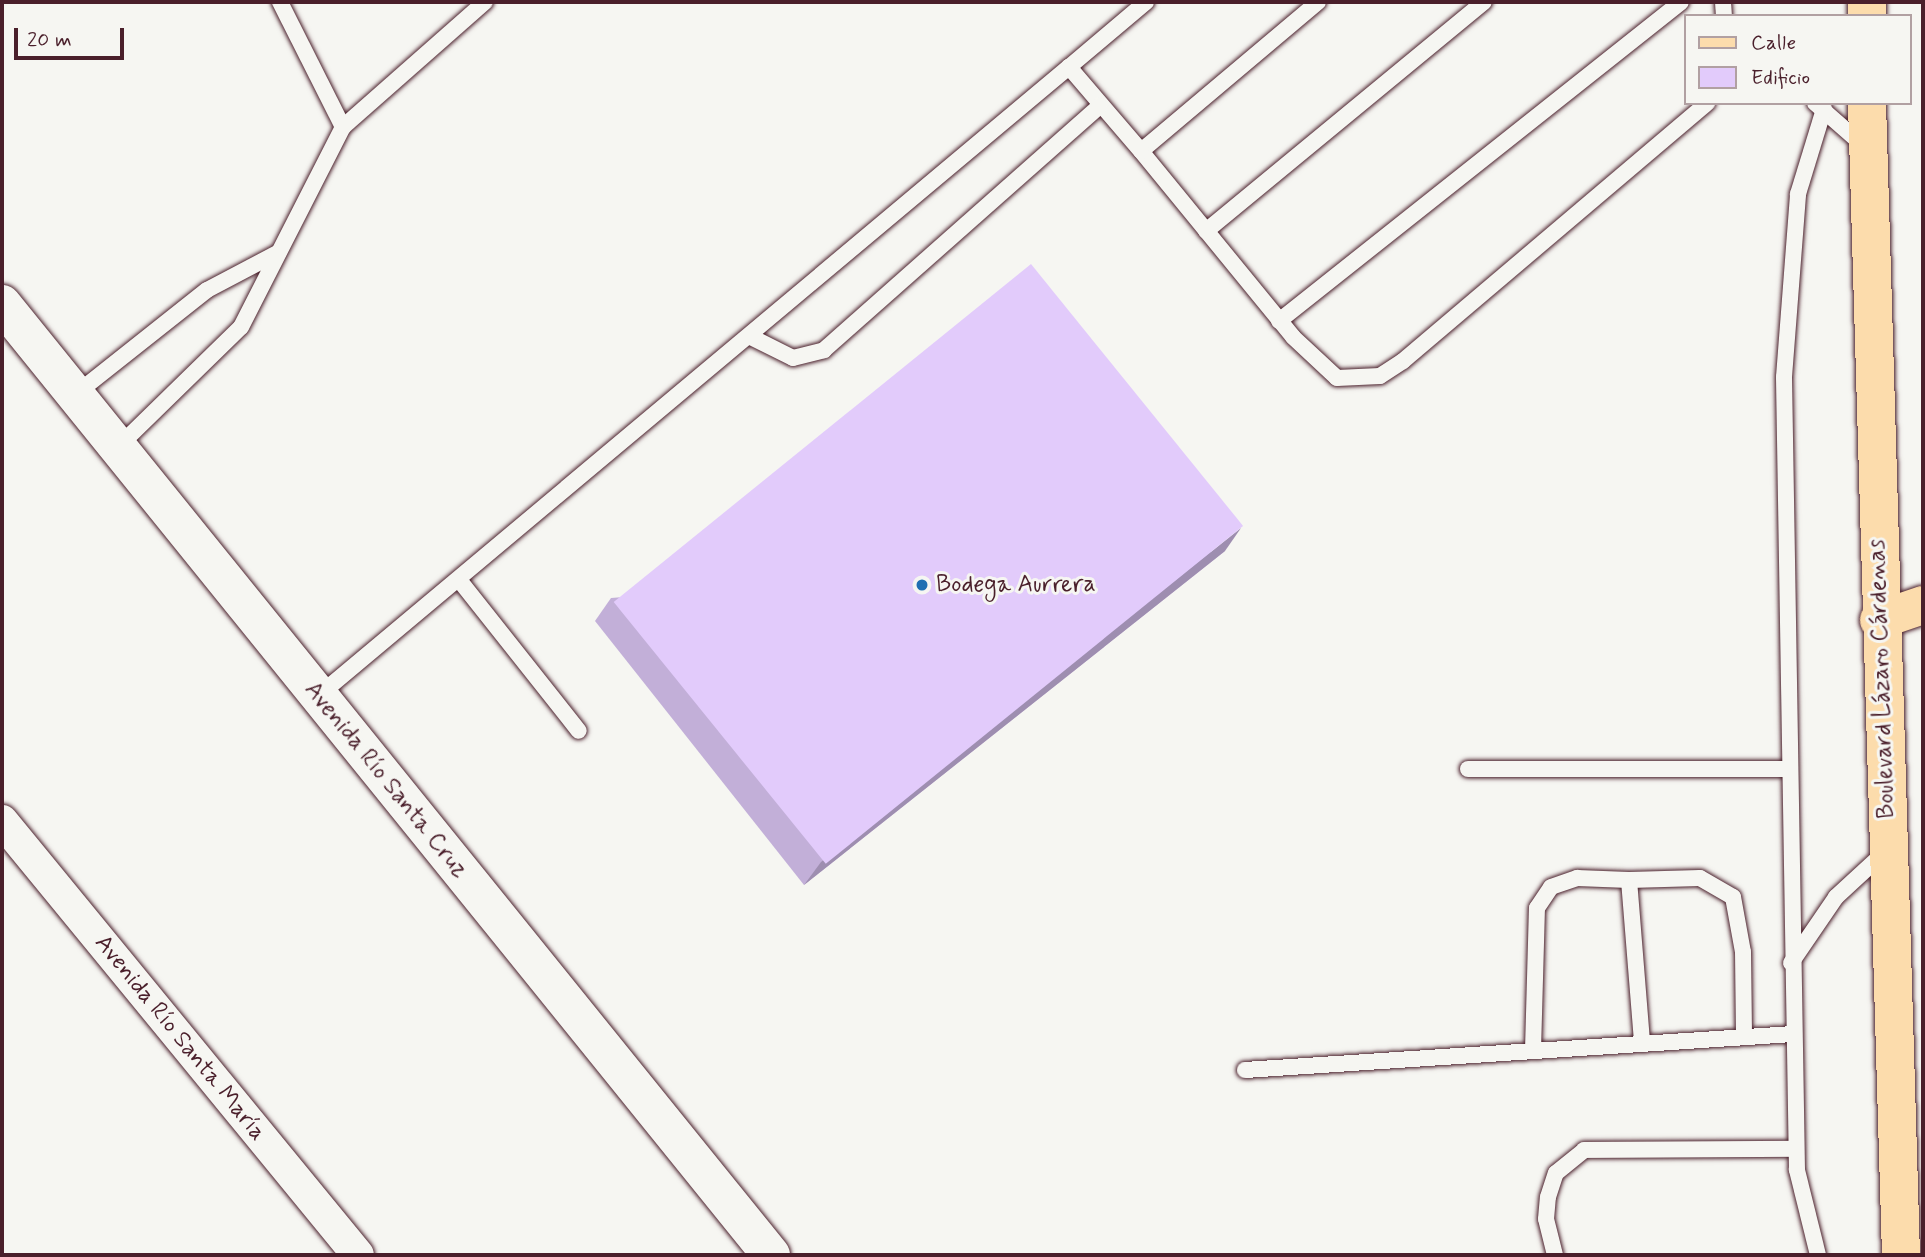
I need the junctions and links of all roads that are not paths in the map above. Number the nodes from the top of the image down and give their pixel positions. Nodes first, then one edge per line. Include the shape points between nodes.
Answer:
1 (280, 2) edge
2 (485, 2) edge
3 (1146, 2) edge
4 (1318, 2) edge
5 (1484, 2) edge
6 (1681, 2) edge
7 (1069, 67) junction
8 (1705, 105) edge
9 (1867, 105) edge
10 (1100, 106) junction
11 (1820, 106) edge
12 (343, 127) junction
13 (1141, 150) junction
14 (1867, 150) junction
15 (1206, 231) junction
16 (279, 252) junction
17 (2, 304) edge
18 (1279, 321) junction
19 (749, 336) junction
20 (77, 393) junction
21 (119, 446) junction
22 (460, 581) junction
23 (1923, 605) edge
24 (1879, 620) junction
25 (318, 696) junction
26 (579, 731) dead end
27 (1468, 769) dead end
28 (1787, 769) junction
29 (2, 821) edge
30 (1887, 850) junction
31 (1629, 880) junction
32 (1791, 963) junction
33 (1793, 1034) junction
34 (1744, 1036) junction
35 (1642, 1041) junction
36 (1533, 1050) junction
37 (1245, 1070) dead end
38 (1796, 1149) junction
39 (359, 1255) edge
40 (771, 1255) edge
41 (1555, 1255) edge
42 (1818, 1255) edge
43 (1901, 1255) edge

1 - 12 lane
2 - 12 lane
3 - 7 lane
4 - 13 lane
5 - 15 lane
6 - 18 lane
7 - 10 lane
7 - 19 lane
8 - 18 lane via 1380,376 1337,378
9 - 14 main road, Boulevard Lázaro Cárdenas
10 - 13 lane
10 - 19 lane via 824,350 793,358
11 - 14 lane
11 - 28 lane via 1798,194 1784,377
12 - 16 lane
13 - 15 lane
14 - 24 main road, Boulevard Lázaro Cárdenas
15 - 18 lane
16 - 20 lane via 207,290
16 - 21 lane via 241,327
17 - 20 main road, Avenida Río Santa Cruz
19 - 22 lane
20 - 21 main road, Avenida Río Santa Cruz
21 - 25 main road, Avenida Río Santa Cruz
22 - 25 lane
22 - 26 lane
23 - 24 main road
24 - 30 main road, Boulevard Lázaro Cárdenas
25 - 40 main road, Avenida Río Santa Cruz
27 - 28 lane
28 - 32 lane
29 - 39 street, Avenida Río Santa María
30 - 32 lane via 1836,897
30 - 43 main road, Boulevard Lázaro Cárdenas
31 - 34 lane via 1700,878 1733,897 1743,952
31 - 35 lane
31 - 36 lane via 1563,879 1544,895 1535,923
32 - 33 lane
33 - 34 lane
33 - 38 lane
34 - 35 lane
35 - 36 lane
36 - 37 lane
38 - 41 lane via 1584,1150 1556,1173 1548,1197 1546,1219
38 - 42 lane via 1802,1208

